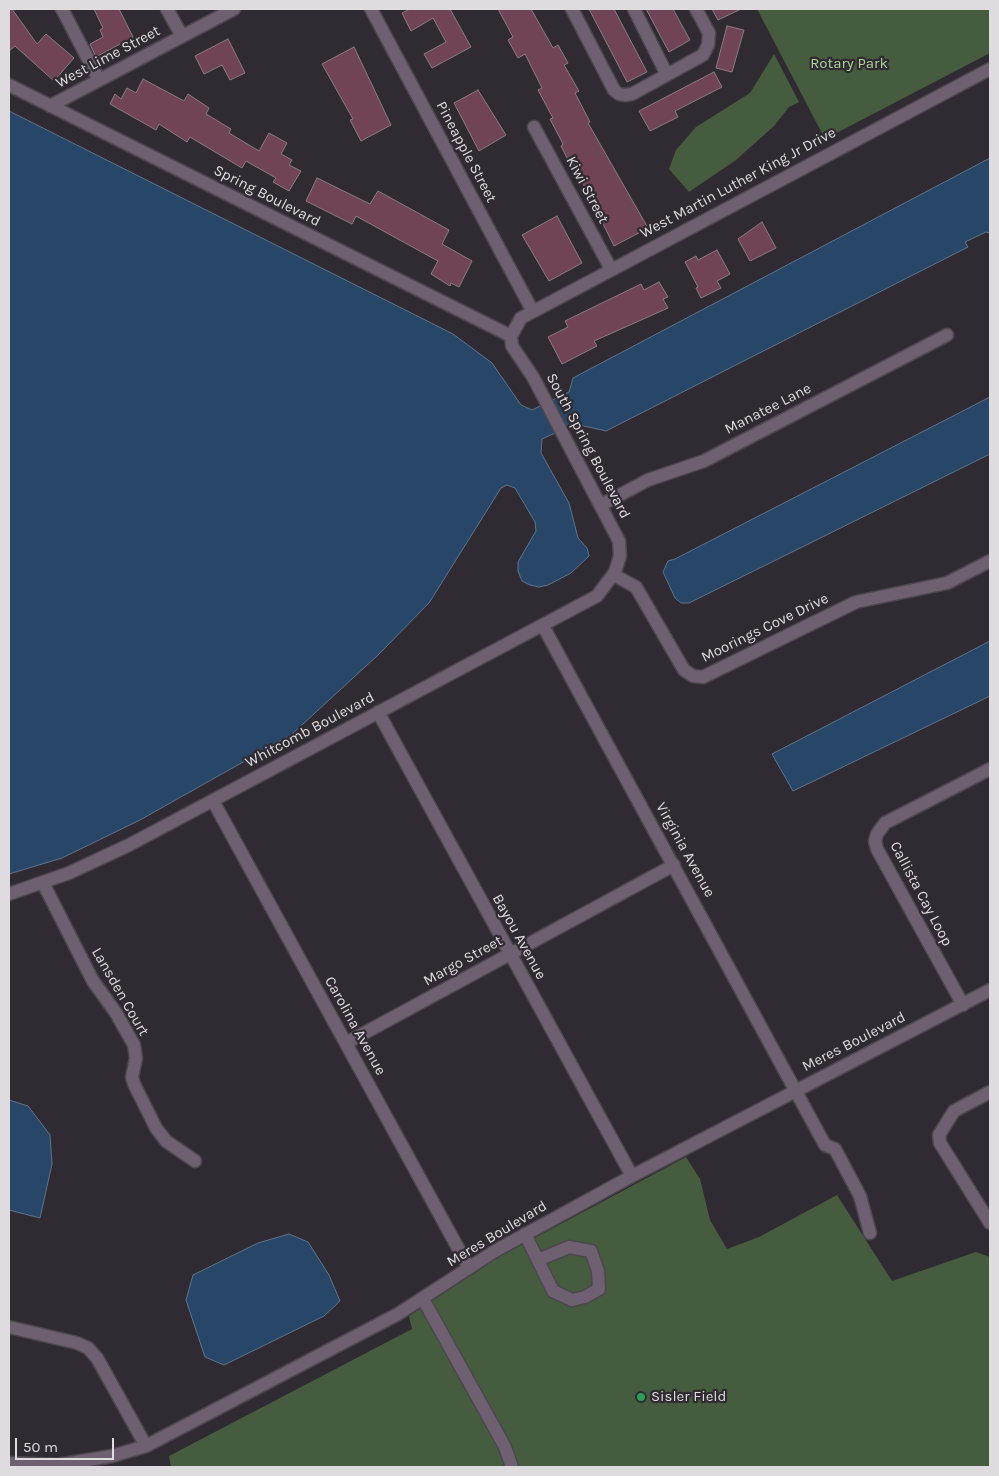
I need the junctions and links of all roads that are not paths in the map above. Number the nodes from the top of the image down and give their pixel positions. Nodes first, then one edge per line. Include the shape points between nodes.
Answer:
1 (62, 9) edge
2 (167, 9) edge
3 (234, 9) edge
4 (371, 9) edge
5 (572, 9) edge
6 (634, 9) edge
7 (696, 9) edge
8 (182, 36) junction
9 (990, 69) edge
10 (668, 75) junction
11 (99, 80) junction
12 (9, 85) edge
13 (50, 106) junction
14 (534, 127) dead end
15 (611, 269) junction
16 (532, 310) junction
17 (947, 335) dead end
18 (511, 336) junction
19 (601, 505) junction
20 (990, 554) edge
21 (990, 562) edge
22 (976, 569) junction
23 (614, 575) junction
24 (543, 626) junction
25 (378, 712) junction
26 (990, 769) edge
27 (213, 801) junction
28 (674, 864) junction
29 (43, 883) junction
30 (9, 894) edge
31 (510, 954) junction
32 (990, 990) edge
33 (963, 1004) junction
34 (346, 1043) junction
35 (796, 1091) junction
36 (990, 1092) edge
37 (195, 1161) dead end
38 (632, 1176) junction
39 (990, 1223) edge
40 (870, 1233) dead end
41 (525, 1234) junction
42 (538, 1260) junction
43 (469, 1268) junction
44 (422, 1299) junction
45 (9, 1327) edge
46 (146, 1446) junction
47 (9, 1463) edge
48 (512, 1467) edge

1 - 11 street
2 - 8 street
3 - 8 street, West Lime Street
4 - 16 street, Pineapple Street
5 - 10 street via 619,94 632,94
6 - 10 street
7 - 10 street via 709,33 706,50 700,58
8 - 11 street, West Lime Street
9 - 15 street, West Martin Luther King Jr Drive
11 - 13 street, West Lime Street
12 - 13 street, Spring Boulevard
13 - 18 street, Spring Boulevard
14 - 15 street, Kiwi Street
15 - 16 street, West Martin Luther King Jr Drive
16 - 18 street, West Martin Luther King Jr Drive via 521,318
17 - 19 street, Manatee Lane via 704,461 648,480
18 - 19 street, South Spring Boulevard via 516,352 546,400
19 - 23 street, South Spring Boulevard via 618,541 619,560
20 - 22 street, Moorings Cove Drive
21 - 22 street, Moorings Cove Drive
22 - 23 street, Moorings Cove Drive via 947,583 856,602 703,677 693,676 684,670 636,587
23 - 24 street, Whitcomb Boulevard via 597,596
24 - 25 street, Whitcomb Boulevard
24 - 28 street, Virginia Avenue
25 - 27 street, Whitcomb Boulevard
25 - 31 street, Bayou Avenue
26 - 33 street, Callista Cay Loop via 885,823 875,841
27 - 29 street, Whitcomb Boulevard via 121,849
27 - 34 street, Carolina Avenue
28 - 31 street, Margo Street
28 - 35 street, Virginia Avenue
29 - 30 street, Whitcomb Boulevard
29 - 37 street, Lansden Court via 92,981 116,1013 134,1045 136,1058 132,1077 156,1128 166,1141
31 - 34 street, Margo Street
31 - 38 street, Bayou Avenue
32 - 33 street, Meres Boulevard
33 - 35 street, Meres Boulevard
34 - 43 street, Carolina Avenue
35 - 38 street, Meres Boulevard
35 - 40 street, Virginia Avenue via 825,1145 835,1149 860,1196
36 - 39 street via 954,1111 939,1135 940,1143
38 - 41 street, Meres Boulevard
41 - 42 street
41 - 43 street, Meres Boulevard
42 - 42 street via 553,1291 572,1300 599,1289 598,1271 591,1251 569,1247
43 - 44 street, Meres Boulevard
44 - 46 street, Meres Boulevard
44 - 48 street via 505,1447
45 - 46 street via 88,1348 97,1358
46 - 47 street, Meres Boulevard via 112,1456 57,1465

